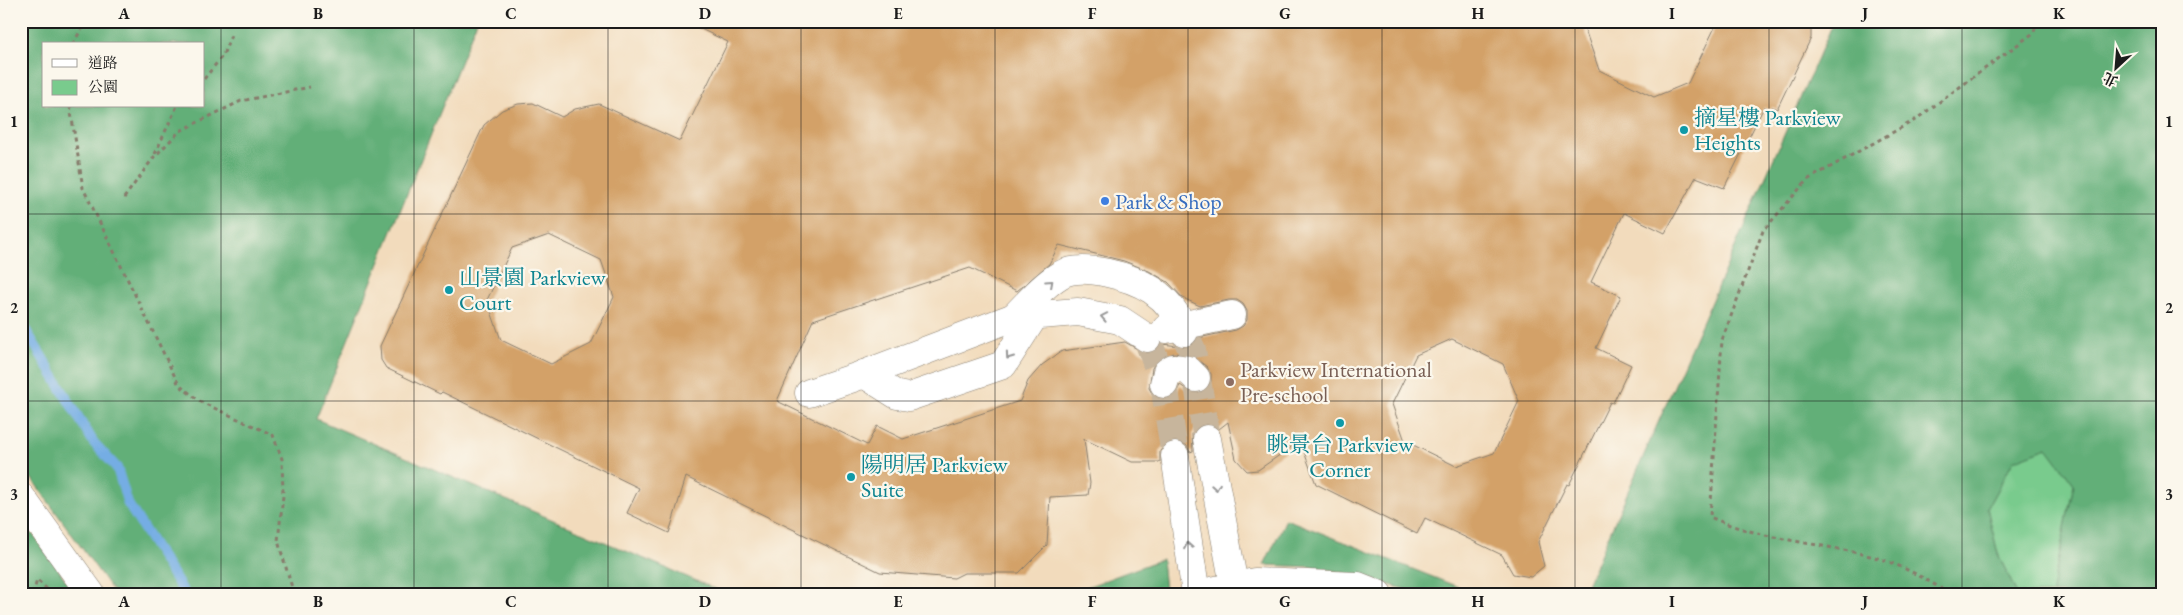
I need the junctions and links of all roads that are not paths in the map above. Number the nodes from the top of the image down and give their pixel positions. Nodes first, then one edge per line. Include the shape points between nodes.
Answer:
1 (1232, 315) dead end
2 (1024, 316) junction
3 (1183, 328) junction
4 (864, 374) junction
5 (1196, 378) dead end
6 (1164, 384) dead end
7 (809, 392) dead end
8 (1208, 439) tunnel mouth
9 (1175, 456) tunnel mouth
10 (21, 497) edge
11 (1234, 585) junction
12 (91, 594) edge
13 (1196, 594) edge
14 (1378, 594) edge

1 - 3 street
3 -> 2 street via 1167,328 1149,343 1120,320 1078,312
2 -> 3 street via 1060,274 1082,268 1108,272 1152,290 1178,314
2 - 4 street
2 -> 4 street via 1009,358 995,369 910,398 897,395
4 - 7 street
5 - 6 street via 1188,370 1173,368 1167,372
8 -> 11 street
13 -> 9 street
10 - 12 street
11 - 13 street
11 - 14 street via 1255,582 1358,586

